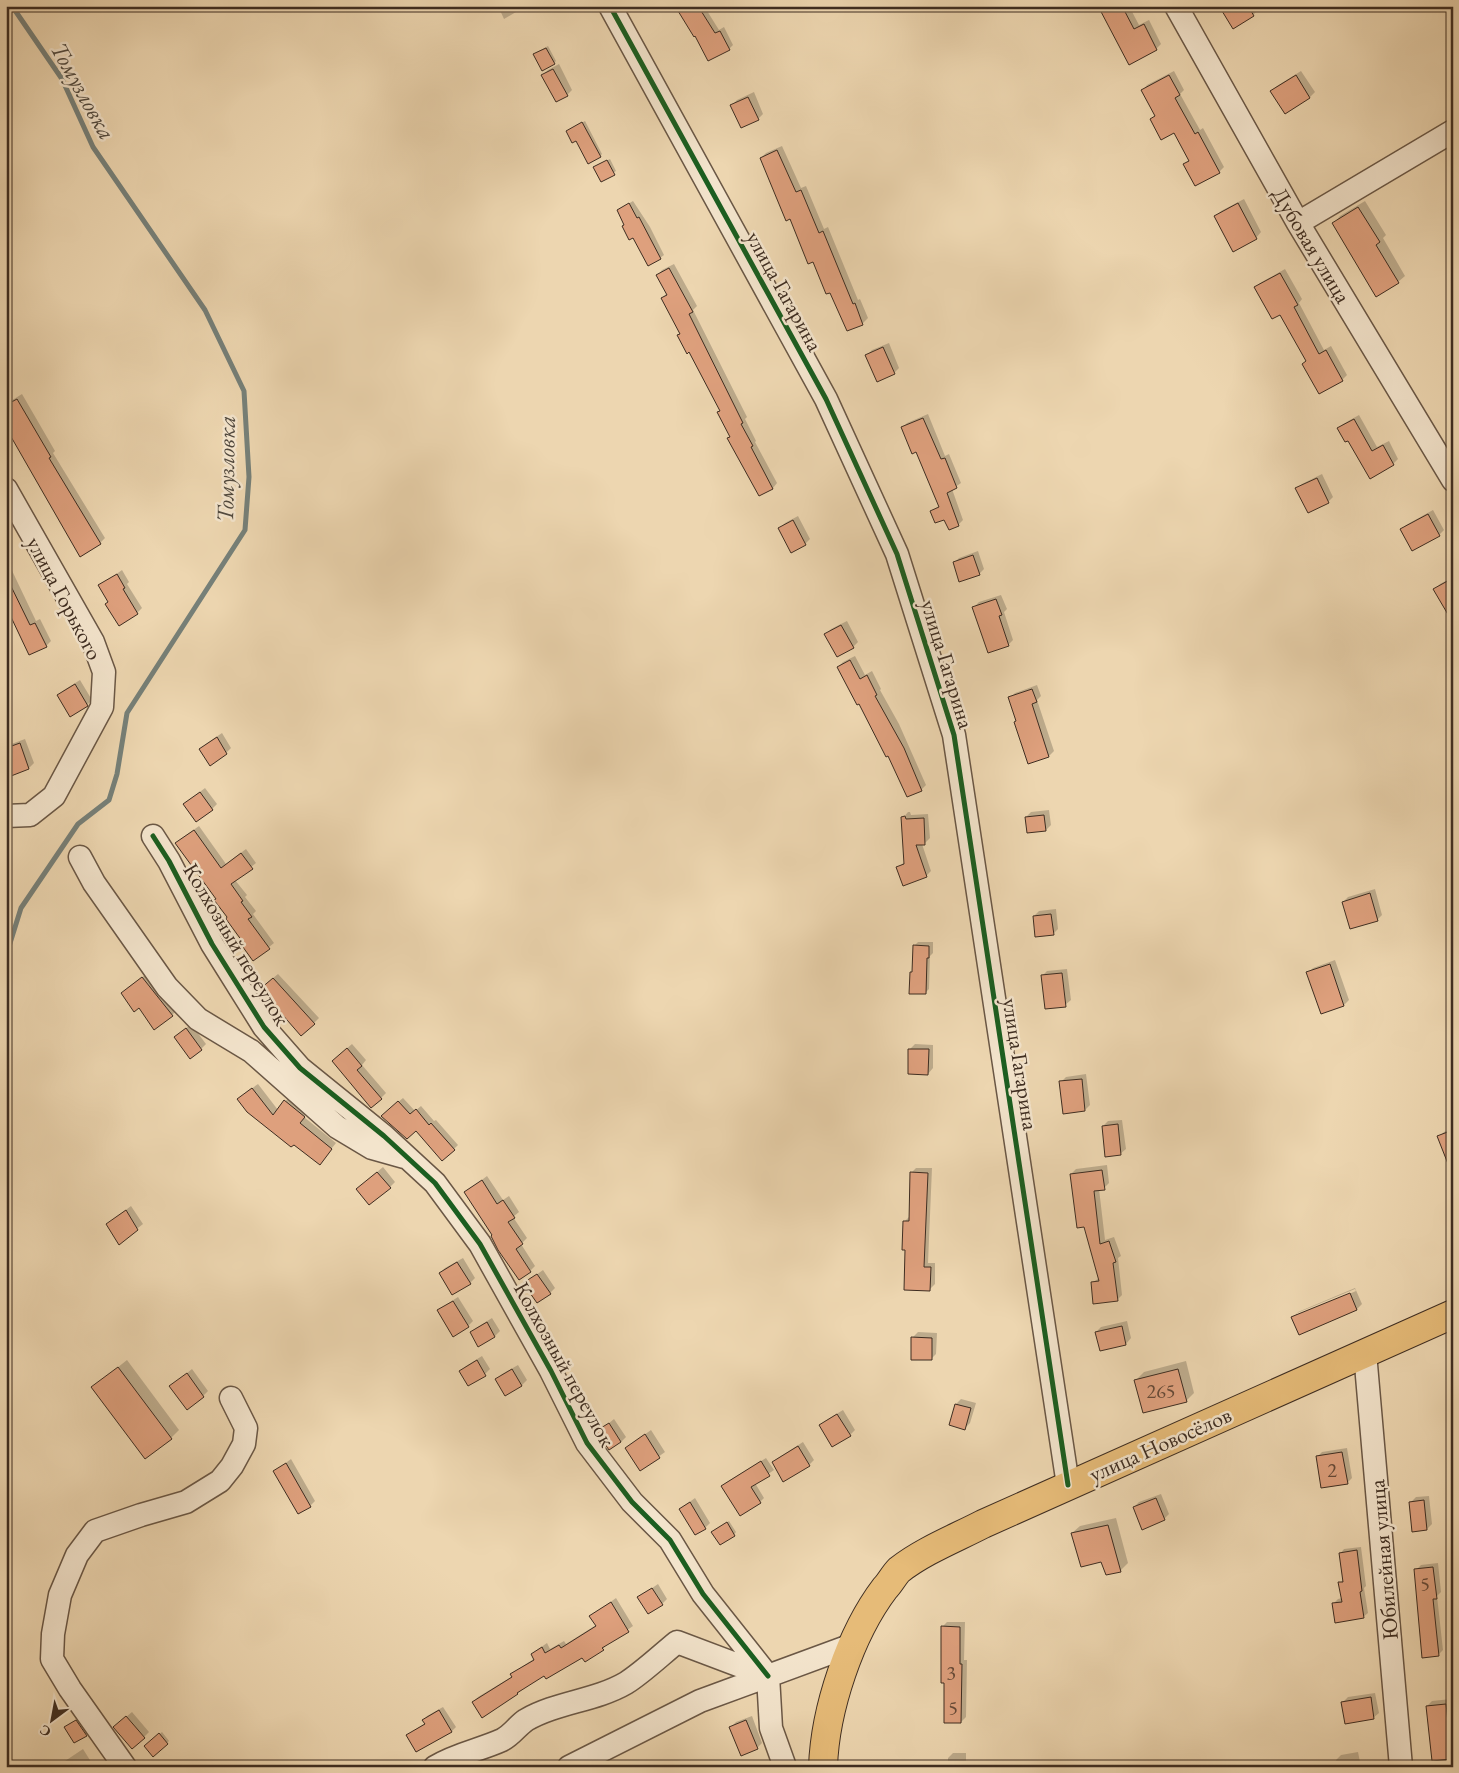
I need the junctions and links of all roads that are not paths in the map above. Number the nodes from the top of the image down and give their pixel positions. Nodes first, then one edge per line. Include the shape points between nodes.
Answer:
1 (610, 6) edge
2 (1176, 6) edge
3 (1453, 131) edge
4 (1298, 224) junction
5 (1453, 480) edge
6 (6, 488) edge
7 (6, 816) edge
8 (153, 836) dead end
9 (80, 857) dead end
10 (407, 1158) junction
11 (1453, 1314) edge
12 (1365, 1353) junction
13 (231, 1398) dead end
14 (1068, 1485) junction
15 (852, 1646) junction
16 (768, 1676) junction
17 (125, 1767) edge
18 (435, 1767) edge
19 (570, 1767) edge
20 (785, 1767) edge
21 (823, 1767) edge
22 (1401, 1767) edge

1 - 14 street, улица Гагарина via 826,400 897,554 954,736
2 - 4 street, Дубовая улица
3 - 4 street
4 - 5 street, Дубовая улица
6 - 7 street, улица Горького via 93,642 104,672 102,706 54,796 30,816
8 - 10 street, Колхозный переулок via 212,944 264,1027 300,1068
9 - 10 street, Колхозный переулок via 94,883 167,987 198,1019 251,1052 337,1126 372,1148
10 - 16 street, Колхозный переулок via 435,1183 480,1244 587,1443 632,1502 670,1540 703,1594
11 - 12 main road, улица Новосёлов
12 - 14 main road, улица Новосёлов
12 - 22 street, Юбилейная улица
13 - 17 street via 246,1428 244,1444 220,1481 186,1502 95,1531 77,1555 60,1596 52,1659
14 - 15 main road, улица Новосёлов via 934,1548 899,1571 872,1606
15 - 16 street
15 - 21 main road, улица Новосёлов via 835,1697 824,1746
16 - 18 street via 677,1642 626,1683 560,1705 525,1721 506,1738
16 - 19 street via 700,1701
16 - 20 street via 771,1728

